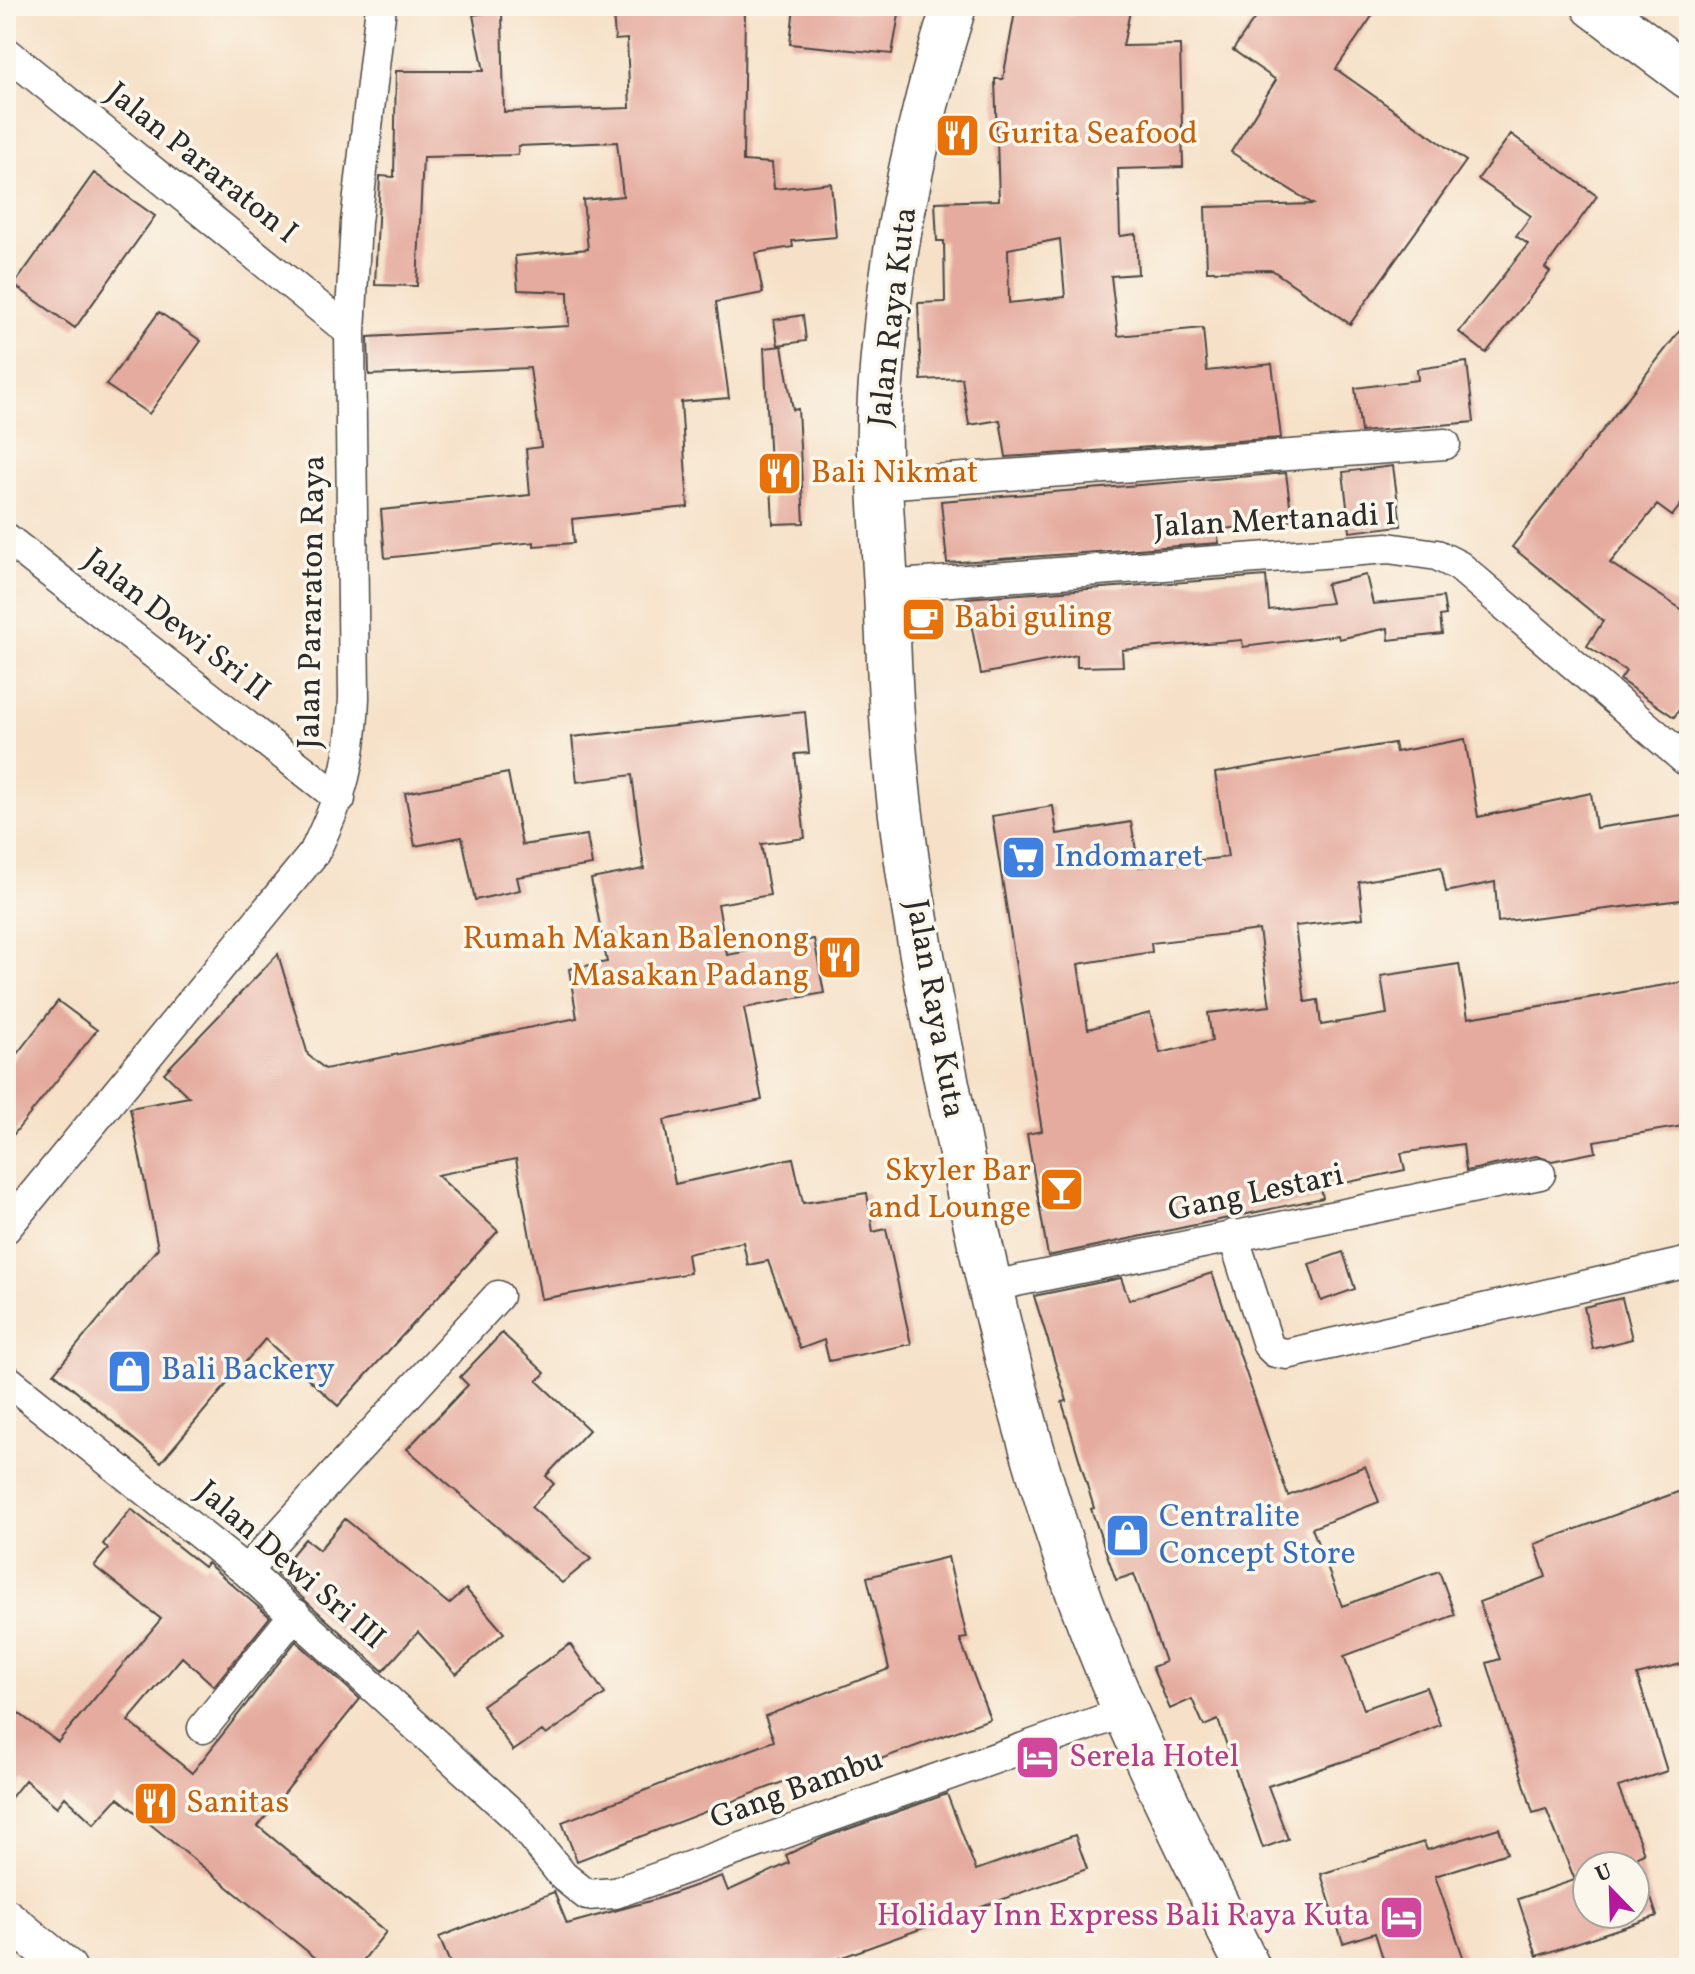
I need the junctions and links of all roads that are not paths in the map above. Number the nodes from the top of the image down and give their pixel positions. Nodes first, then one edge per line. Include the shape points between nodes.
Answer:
1 (381, 6) edge
2 (954, 6) edge
3 (1594, 6) edge
4 (6, 52) edge
5 (1689, 77) edge
6 (350, 332) junction
7 (1445, 444) dead end
8 (880, 484) junction
9 (6, 538) edge
10 (886, 586) junction
11 (1689, 763) edge
12 (340, 799) junction
13 (1540, 1174) dead end
14 (6, 1228) edge
15 (1233, 1235) junction
16 (1689, 1262) edge
17 (987, 1287) junction
18 (498, 1296) dead end
19 (6, 1379) edge
20 (246, 1571) junction
21 (295, 1614) junction
22 (1128, 1711) junction
23 (203, 1728) dead end
24 (518, 1819) joint
25 (10, 1929) edge
26 (67, 1968) edge
27 (1248, 1968) edge

1 - 6 street, Jalan Pararaton Raya via 356,222
2 - 8 main road, Jalan Raya Kuta via 919,131 895,262 880,396
3 - 5 main road
4 - 6 street, Jalan Pararaton I
6 - 12 street, Jalan Pararaton Raya via 354,698 351,749
7 - 8 street
8 - 10 main road, Jalan Raya Kuta
9 - 12 street, Jalan Dewi Sri II
10 - 11 street, Jalan Mertanadi I via 1388,548 1425,552 1459,566
10 - 17 main road, Jalan Raya Kuta via 902,823
12 - 14 street, Jalan Pararaton Raya via 314,853
13 - 15 street, Gang Lestari
15 - 16 street via 1268,1345 1287,1354
15 - 17 street, Gang Lestari
17 - 22 main road, Jalan Raya Kuta via 1067,1562
18 - 20 street
19 - 20 street, Jalan Dewi Sri III
20 - 21 street, Jalan Dewi Sri III
21 - 23 street
21 - 24 street, Jalan Dewi Sri III
22 - 24 street, Gang Bambu via 615,1893 587,1895 563,1876
22 - 27 main road, Jalan Raya Kuta
25 - 26 street

